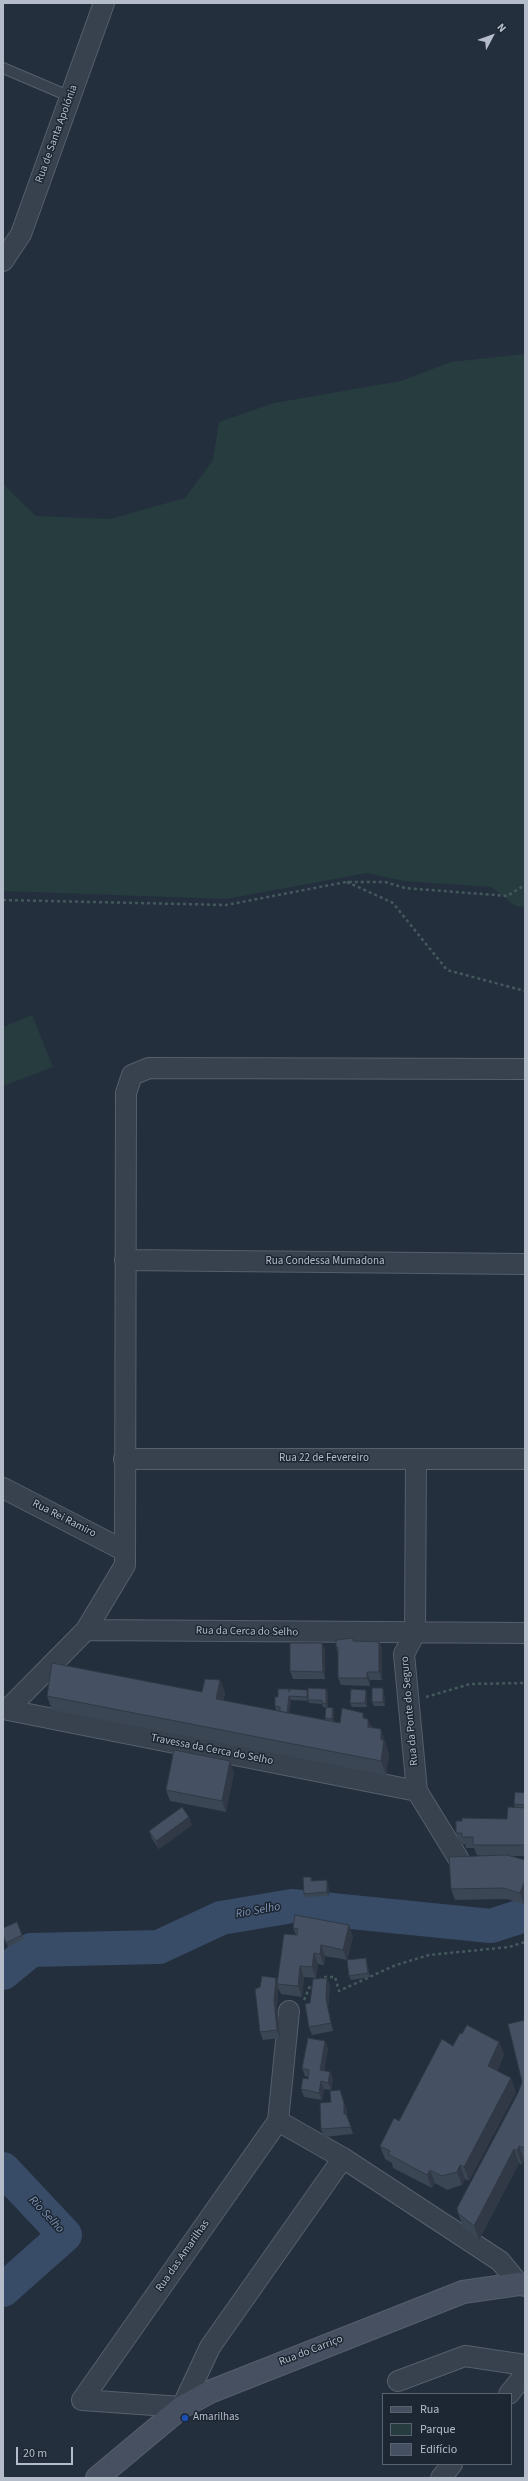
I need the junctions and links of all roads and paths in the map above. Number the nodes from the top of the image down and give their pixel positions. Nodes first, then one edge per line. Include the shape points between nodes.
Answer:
1 (104, 3) edge
2 (3, 68) edge
3 (71, 97) junction
4 (3, 261) edge
5 (346, 882) junction
6 (525, 885) edge
7 (3, 900) edge
8 (525, 991) edge
9 (525, 1069) edge
10 (124, 1260) junction
11 (525, 1264) edge
12 (124, 1459) junction
13 (416, 1460) junction
14 (525, 1460) edge
15 (3, 1488) edge
16 (125, 1551) junction
17 (86, 1630) junction
18 (525, 1632) edge
19 (415, 1633) junction
20 (525, 1682) edge
21 (408, 1701) junction
22 (6, 1709) edge
23 (417, 1791) junction
24 (458, 1858) edge
25 (525, 1942) edge
26 (294, 2007) joint
27 (278, 2121) junction
28 (343, 2158) junction
29 (522, 2284) edge
30 (525, 2365) edge
31 (525, 2374) edge
32 (398, 2381) dead end
33 (510, 2393) edge
34 (182, 2407) junction
35 (451, 2465) edge
36 (97, 2478) edge
37 (441, 2478) edge

1 - 3 street, Rua de Santa Apolónia
2 - 3 lane
3 - 4 street, Rua de Santa Apolónia via 21,234
5 - 6 path via 385,882 405,888 507,896
5 - 7 path via 226,905
5 - 8 path via 393,903 447,970
9 - 10 street via 149,1068 132,1075 126,1093
10 - 11 street, Rua Condessa Mumadona
10 - 12 street
12 - 13 street, Rua 22 de Fevereiro
12 - 16 street
13 - 14 street, Rua 22 de Fevereiro
13 - 19 street, Rua da Ponte do Seguro
15 - 16 street, Rua Rei Ramiro
16 - 17 street via 125,1565
17 - 19 street, Rua da Cerca do Selho
17 - 22 street
18 - 19 street, Rua da Cerca do Selho
19 - 21 street, Rua da Ponte do Seguro via 404,1654
20 - 21 path via 470,1684 436,1696
21 - 23 street, Rua da Ponte do Seguro
22 - 23 street, Travessa da Cerca do Selho
23 - 24 street, Rua da Ponte do Seguro
25 - 26 path via 509,1947 429,1955 396,1965 339,1991 335,1977 323,1977 310,1986 305,2000
26 - 27 street, Rua das Amarilhas
27 - 28 street, Rua do Carriço
27 - 34 street, Rua das Amarilhas via 82,2400
28 - 29 street, Rua do Carriço via 500,2261
28 - 34 street via 210,2347
29 - 34 street, Rua do Carriço via 463,2292 230,2383
30 - 32 street via 465,2356
31 - 33 street
34 - 36 street, Rua do Carriço
35 - 37 street

